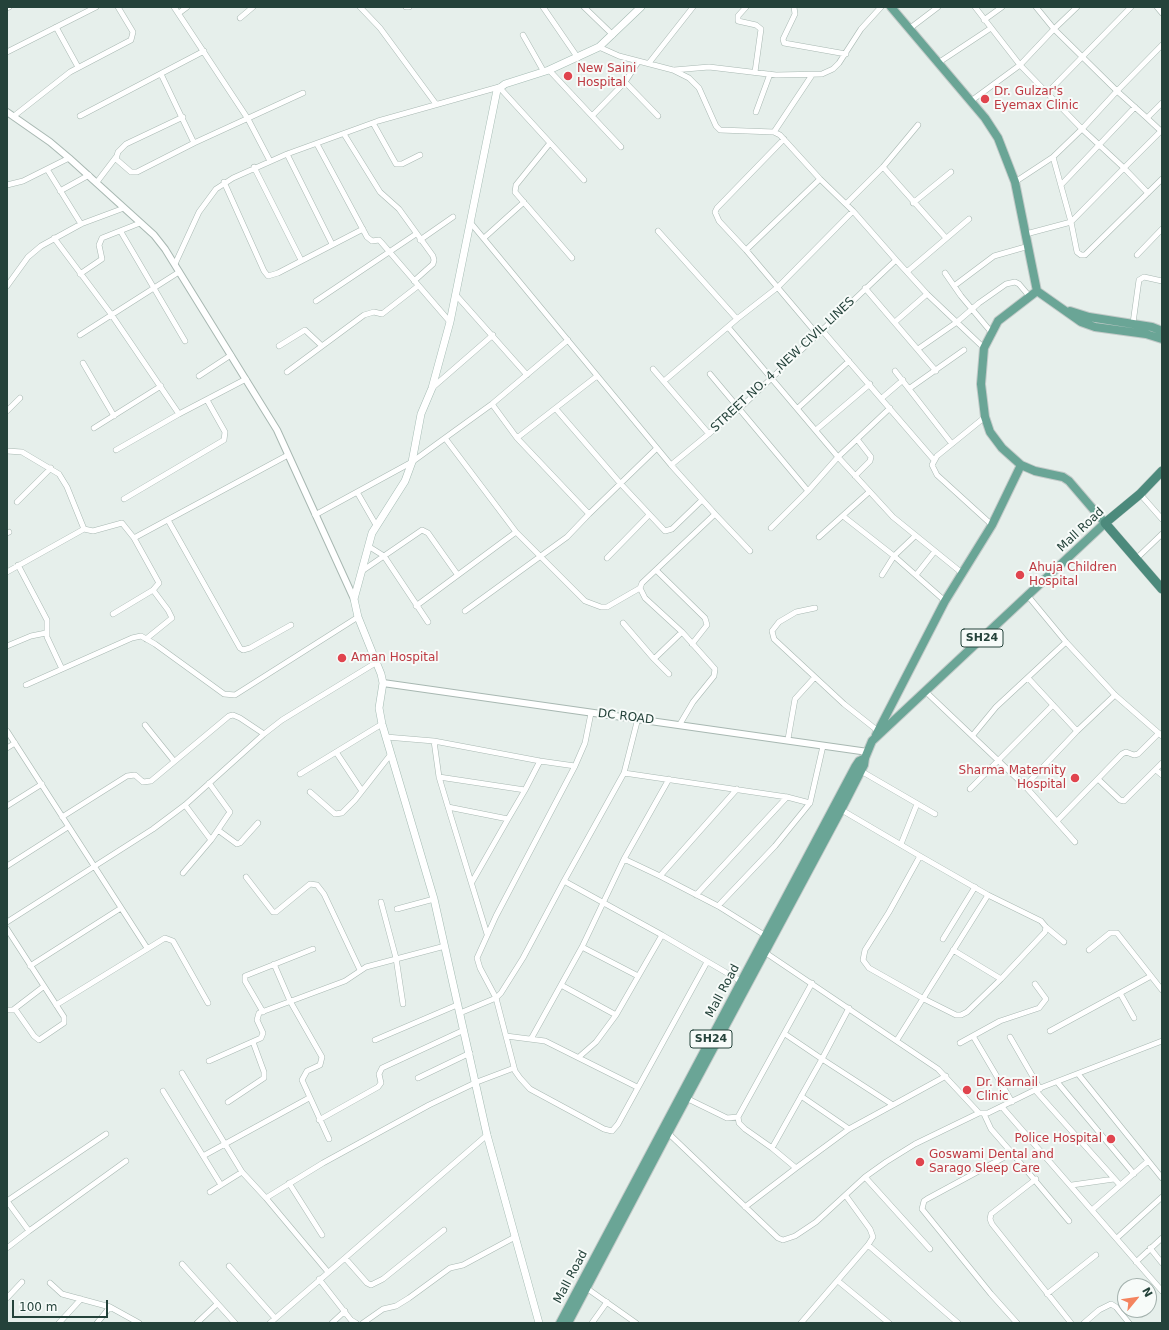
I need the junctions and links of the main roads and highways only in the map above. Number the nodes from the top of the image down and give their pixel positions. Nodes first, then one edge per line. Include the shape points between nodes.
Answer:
1 (641, 7) edge
2 (891, 7) edge
3 (1038, 291) junction
4 (1064, 309) junction
5 (1162, 332) edge
6 (1162, 339) edge
7 (1021, 465) junction
8 (1162, 471) edge
9 (1105, 523) junction
10 (1162, 588) edge
11 (872, 741) junction
12 (866, 755) junction
13 (838, 808) junction
14 (762, 950) junction
15 (744, 984) junction
16 (665, 1130) junction
17 (584, 1286) junction
18 (539, 1323) edge
19 (560, 1323) edge
20 (568, 1323) edge

1 - 18 main road via 599,47 546,71 499,87 496,93 450,322 432,388 421,414 412,462 405,481 376,525 354,600 383,683 380,708 382,724 434,899 488,1135
2 - 3 main road via 972,101 992,128 1004,151 1015,182
3 - 4 main road
3 - 7 main road via 998,321 984,348 982,384 985,417 990,432 1002,448
4 - 5 main road via 1133,323
4 - 6 main road via 1081,322 1096,327 1146,334
7 - 9 main road via 1063,477
7 - 11 main road via 992,525 945,601
8 - 9 highway, Mall Road via 1140,494
9 - 10 highway
9 - 11 main road, Mall Road / SH24
11 - 12 main road, Mall Road / SH24
12 - 13 main road, Mall Road / SH24 via 861,771
12 - 13 main road, Mall Road / SH24 via 855,767
13 - 14 main road, Mall Road / SH24
13 - 14 main road, Mall Road / SH24 via 766,936
14 - 15 main road, Mall Road / SH24
15 - 16 main road, Mall Road / SH24
15 - 16 main road, Mall Road / SH24 via 686,1098
16 - 17 main road, Mall Road / SH24
17 - 19 main road, Mall Road / SH24
17 - 20 main road, Mall Road / SH24

